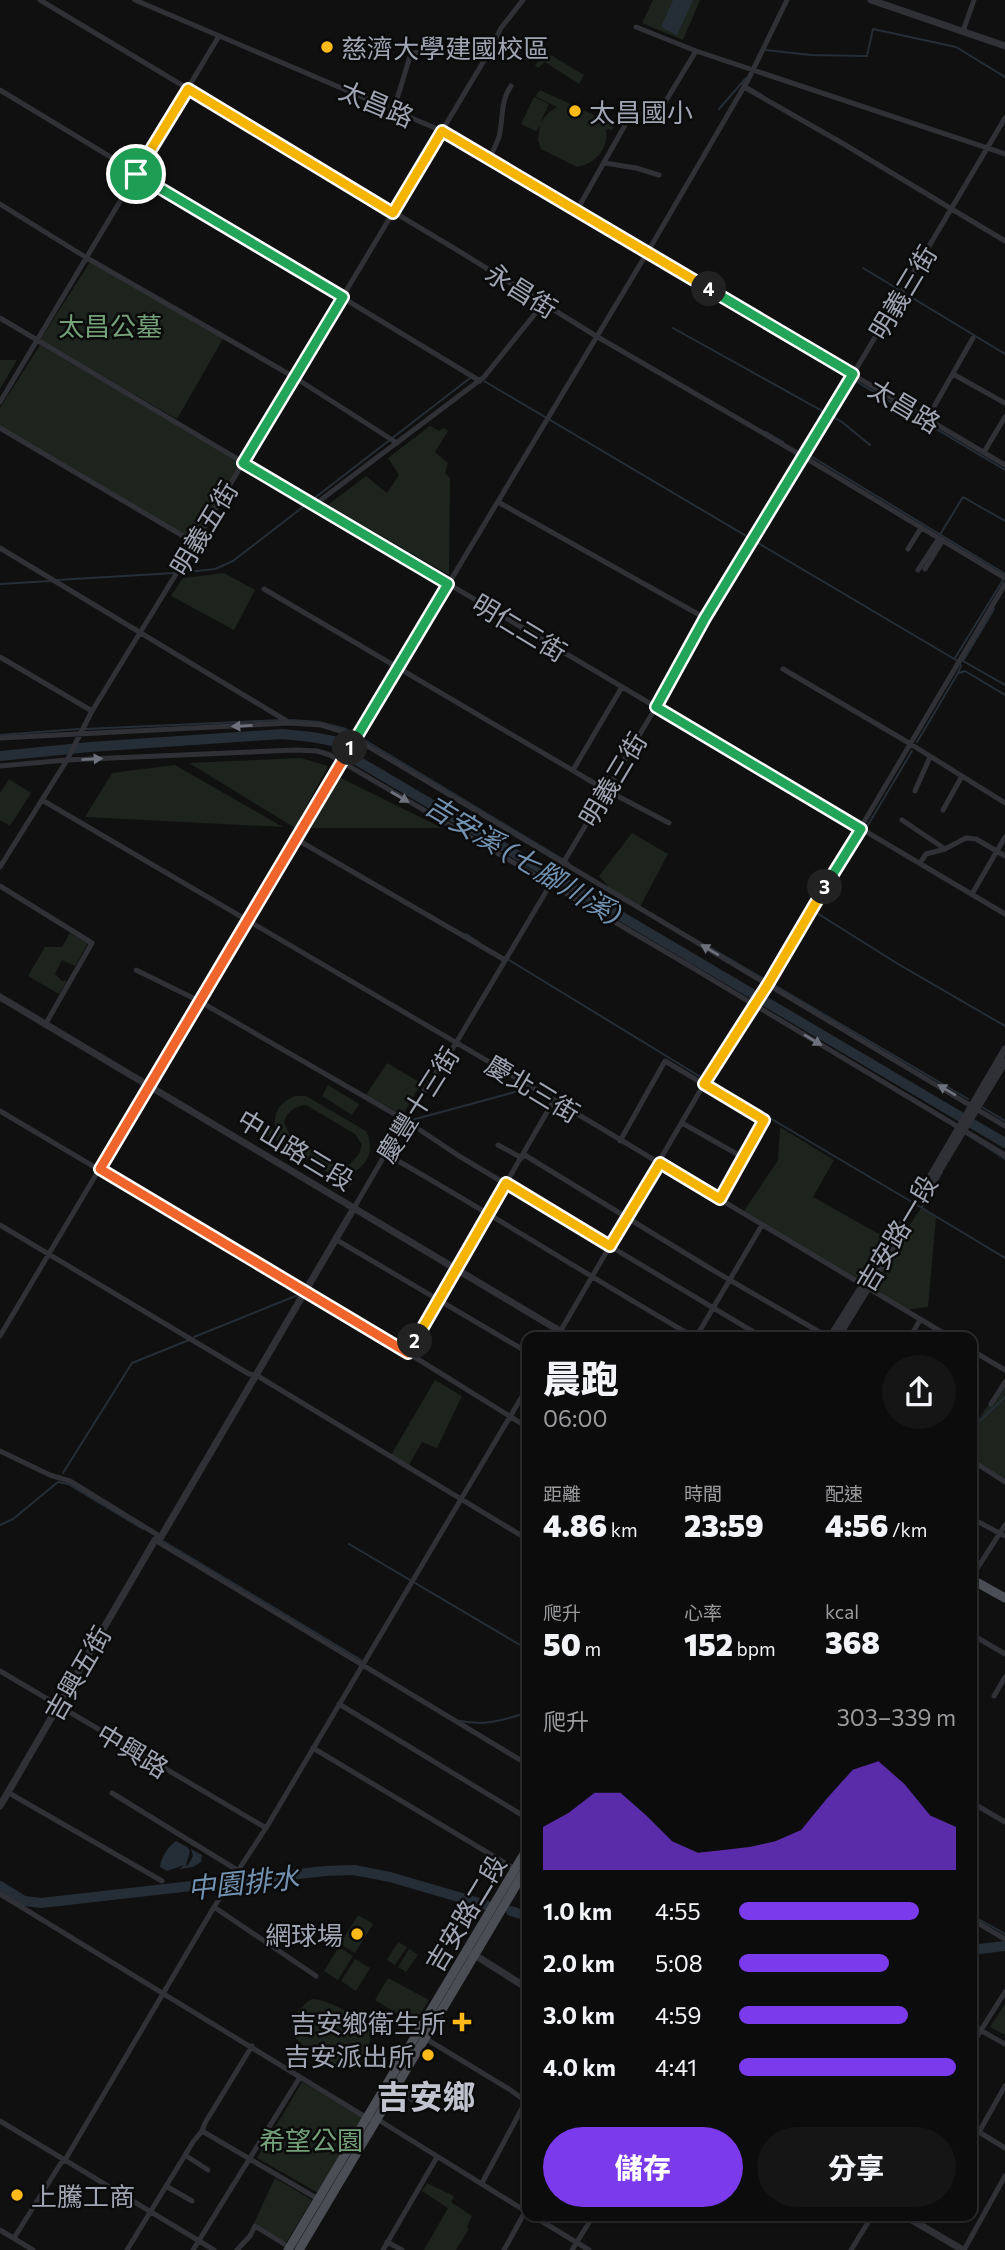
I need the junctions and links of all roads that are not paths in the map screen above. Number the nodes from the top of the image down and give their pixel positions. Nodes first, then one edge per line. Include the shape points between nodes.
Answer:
1 (40, 0) edge
2 (135, 0) edge
3 (523, 0) edge
4 (787, 0) edge
5 (974, 0) edge
6 (875, 1) edge
7 (636, 27) dead end
8 (963, 31) junction
9 (219, 36) junction
10 (1005, 46) edge
11 (696, 51) junction
12 (488, 54) junction
13 (753, 69) junction
14 (511, 86) dead end
15 (744, 87) junction
16 (188, 89) junction
17 (0, 90) edge
18 (394, 109) junction
19 (1005, 118) edge
20 (442, 131) junction
21 (988, 148) junction
22 (1005, 154) edge
23 (489, 159) junction
24 (605, 163) junction
25 (136, 174) junction
26 (659, 175) dead end
27 (0, 204) edge
28 (952, 209) junction
29 (577, 210) junction
30 (393, 213) junction
31 (1005, 241) edge
32 (648, 253) junction
33 (87, 258) junction
34 (343, 297) junction
35 (543, 304) junction
36 (0, 318) edge
37 (596, 336) junction
38 (973, 338) dead end
39 (37, 340) junction
40 (853, 374) junction
41 (953, 374) junction
42 (294, 377) junction
43 (480, 381) junction
44 (0, 402) edge
45 (1005, 403) edge
46 (1005, 417) edge
47 (927, 419) junction
48 (0, 428) edge
49 (397, 443) junction
50 (984, 452) junction
51 (804, 457) junction
52 (243, 463) junction
53 (1005, 465) edge
54 (498, 502) junction
55 (310, 503) junction
56 (921, 528) junction
57 (941, 539) junction
58 (195, 543) junction
59 (0, 548) edge
60 (908, 549) dead end
61 (925, 569) dead end
62 (918, 570) dead end
63 (1005, 578) edge
64 (448, 584) junction
65 (1005, 584) edge
66 (264, 589) dead end
67 (705, 618) junction
68 (141, 633) junction
69 (0, 657) edge
70 (399, 668) junction
71 (782, 669) dead end
72 (622, 687) junction
73 (656, 707) junction
74 (92, 711) junction
75 (290, 723) junction
76 (80, 734) junction
77 (0, 738) edge
78 (355, 742) junction
79 (909, 743) junction
80 (930, 757) junction
81 (67, 760) junction
82 (342, 761) junction
83 (0, 766) edge
84 (573, 770) junction
85 (962, 776) junction
86 (606, 790) junction
87 (915, 791) dead end
88 (42, 800) junction
89 (1005, 803) edge
90 (943, 810) dead end
91 (902, 820) dead end
92 (669, 823) dead end
93 (861, 829) junction
94 (1005, 837) edge
95 (296, 839) junction
96 (945, 849) junction
97 (996, 851) junction
98 (1005, 856) edge
99 (562, 863) junction
100 (920, 863) junction
101 (0, 867) edge
102 (550, 885) junction
103 (0, 886) edge
104 (972, 894) junction
105 (1005, 914) edge
106 (247, 921) junction
107 (505, 960) junction
108 (136, 970) dead end
109 (768, 984) junction
110 (0, 997) edge
111 (199, 1001) junction
112 (754, 1006) junction
113 (46, 1025) junction
114 (456, 1043) junction
115 (1005, 1049) edge
116 (1005, 1062) edge
117 (704, 1084) junction
118 (148, 1086) junction
119 (554, 1100) junction
120 (974, 1107) junction
121 (0, 1111) edge
122 (405, 1121) junction
123 (682, 1123) junction
124 (1005, 1126) edge
125 (961, 1128) junction
126 (620, 1141) junction
127 (498, 1144) dead end
128 (386, 1154) junction
129 (1005, 1155) edge
130 (522, 1156) junction
131 (744, 1158) junction
132 (660, 1163) junction
133 (100, 1169) junction
134 (506, 1183) junction
135 (720, 1199) junction
136 (354, 1208) junction
137 (489, 1213) junction
138 (627, 1218) junction
139 (0, 1225) edge
140 (762, 1225) junction
141 (335, 1240) junction
142 (610, 1246) junction
143 (49, 1254) junction
144 (455, 1269) junction
145 (593, 1278) junction
146 (729, 1279) junction
147 (866, 1287) junction
148 (306, 1293) junction
149 (437, 1301) junction
150 (713, 1307) junction
151 (920, 1320) junction
152 (556, 1332) edge
153 (560, 1332) edge
154 (686, 1332) edge
155 (698, 1332) edge
156 (754, 1332) edge
157 (821, 1332) edge
158 (831, 1332) edge
159 (841, 1332) edge
160 (913, 1332) edge
161 (941, 1332) edge
162 (0, 1336) edge
163 (522, 1349) edge
164 (408, 1353) junction
165 (977, 1354) edge
166 (1005, 1370) edge
167 (256, 1375) junction
168 (1005, 1382) edge
169 (522, 1397) edge
170 (992, 1404) dead end
171 (510, 1417) junction
172 (522, 1424) edge
173 (0, 1451) edge
174 (977, 1464) edge
175 (1005, 1482) edge
176 (460, 1498) junction
177 (977, 1521) edge
178 (1005, 1525) edge
179 (1002, 1535) edge
180 (522, 1536) edge
181 (158, 1538) junction
182 (977, 1570) edge
183 (977, 1582) edge
184 (1005, 1598) edge
185 (977, 1638) edge
186 (1005, 1654) edge
187 (361, 1666) junction
188 (0, 1671) edge
189 (1005, 1677) edge
190 (993, 1696) dead end
191 (339, 1704) junction
192 (58, 1705) junction
193 (313, 1748) junction
194 (522, 1761) edge
195 (9, 1793) junction
196 (112, 1793) dead end
197 (0, 1806) edge
198 (977, 1806) edge
199 (522, 1815) edge
200 (1005, 1822) edge
201 (266, 1828) junction
202 (522, 1857) edge
203 (238, 1868) junction
204 (515, 1869) junction
205 (522, 1875) edge
206 (162, 1881) dead end
207 (0, 1894) edge
208 (214, 1907) junction
209 (977, 1923) edge
210 (1005, 1939) edge
211 (471, 1953) junction
212 (316, 1976) dead end
213 (522, 1985) edge
214 (1005, 1992) edge
215 (164, 1993) junction
216 (977, 2028) edge
217 (980, 2030) junction
218 (977, 2035) edge
219 (421, 2036) junction
220 (1005, 2044) edge
221 (252, 2046) junction
222 (300, 2077) junction
223 (395, 2081) junction
224 (1005, 2085) edge
225 (411, 2089) dead end
226 (522, 2098) edge
227 (522, 2108) edge
228 (372, 2119) junction
229 (0, 2121) edge
230 (202, 2131) junction
231 (979, 2132) joint
232 (1005, 2148) edge
233 (185, 2155) junction
234 (437, 2157) junction
235 (250, 2159) junction
236 (65, 2161) junction
237 (208, 2170) dead end
238 (1005, 2176) edge
239 (482, 2183) junction
240 (166, 2186) junction
241 (192, 2201) dead end
242 (323, 2202) junction
243 (522, 2208) edge
244 (150, 2213) junction
245 (522, 2217) edge
246 (541, 2221) edge
247 (590, 2221) edge
248 (869, 2221) edge
249 (914, 2221) edge
250 (0, 2230) edge
251 (14, 2238) junction
252 (199, 2241) junction
253 (387, 2242) junction
254 (576, 2242) junction
255 (286, 2247) edge
256 (33, 2250) edge
257 (127, 2250) edge
258 (193, 2250) edge
259 (215, 2250) edge
260 (237, 2250) edge
261 (299, 2250) edge
262 (383, 2250) edge
263 (402, 2250) edge
264 (504, 2250) edge
265 (572, 2250) edge
266 (589, 2250) edge
267 (851, 2250) edge
268 (964, 2250) edge

1 - 16 street, 永昌街
2 - 9 street, 太昌路
3 - 12 street, 明義五街
4 - 13 street
5 - 8 street
6 - 8 street
7 - 11 street
8 - 10 street
9 - 16 street
9 - 18 street, 太昌路
11 - 13 street
11 - 24 street via 655,119 633,111
12 - 18 street via 464,50 411,53
12 - 20 street, 明義五街
13 - 15 street
13 - 21 street
14 - 23 street via 500,135
15 - 28 street
15 - 32 street
16 - 25 street
16 - 30 street, 永昌街
17 - 25 street
18 - 20 street, 太昌路
19 - 21 street, 明義三街
20 - 23 street, 太昌路
20 - 30 street, 明義五街
21 - 22 street
21 - 28 street, 明義三街
23 - 29 street, 太昌路
24 - 26 street
24 - 29 street
25 - 33 street
25 - 34 street
27 - 33 street
28 - 31 street
28 - 40 street, 明義三街
29 - 32 street, 太昌路
30 - 34 street, 明義五街
30 - 35 street, 永昌街
32 - 37 street
32 - 40 street, 太昌路
33 - 39 street
33 - 42 street
34 - 42 street, 明義五街
34 - 43 street
35 - 37 street, 永昌街
35 - 43 street
36 - 39 street, 明仁三街
37 - 51 street, 永昌街
37 - 54 street
38 - 41 street
39 - 44 street
39 - 52 street, 明仁三街
40 - 47 street, 太昌路
40 - 51 street, 明義三街
41 - 45 street
41 - 47 street
42 - 49 street
42 - 52 street, 明義五街
43 - 49 street
46 - 50 street
47 - 50 street, 太昌路
48 - 58 street
49 - 55 street
50 - 53 street, 太昌路
51 - 56 street, 永昌街
51 - 67 street, 明義三街
52 - 55 street, 明仁三街
52 - 58 street, 明義五街
54 - 64 street
54 - 67 street
55 - 64 street, 明仁三街
56 - 57 street, 永昌街
56 - 60 street
57 - 61 street
57 - 62 street
57 - 63 street, 永昌街
58 - 68 street, 明義五街
59 - 68 street
64 - 70 street
64 - 72 street, 明仁三街
65 - 79 street
66 - 70 street
67 - 73 street, 明義三街
68 - 74 street, 明義五街
68 - 75 street
69 - 74 street
70 - 78 street
70 - 84 street
71 - 79 street
72 - 73 street, 明仁三街
72 - 84 street
73 - 86 street, 明義三街
73 - 93 street, 明仁三街
74 - 76 street, 明義五街
75 -> 76 street
75 - 78 street via 321,725 344,732
76 - 77 street
76 - 81 street, 明義五街
78 - 82 street
78 - 99 street
79 - 80 street
79 - 93 street
80 - 85 street
80 - 87 street
81 -> 82 street via 295,750 317,751
81 - 83 street
81 - 88 street, 明義五街
82 - 95 street
82 -> 102 street
84 - 86 street
85 - 89 street
85 - 90 street
86 - 92 street
86 - 99 street, 明義三街
88 - 101 street, 明義五街
88 - 106 street, 慶北三街
91 - 96 street
93 - 100 street, 明仁三街
93 - 109 street
94 - 97 street
95 - 106 street
95 - 107 street
96 - 97 street via 966,838
96 - 100 street via 926,854
97 - 98 street
97 - 104 street
99 - 102 street, 明義三街
109 -> 99 street
100 - 104 street, 明仁三街
102 - 107 street, 慶豐十三街
102 - 112 street
103 - 113 street via 92,943
104 - 105 street, 明仁三街
106 - 111 street
106 - 114 street, 慶北三街
107 - 114 street, 慶豐十三街
108 - 111 street
109 - 112 street
120 -> 109 street
110 - 113 street, 中山路三段
111 - 118 street
111 - 122 street
112 - 117 street
112 -> 125 street
113 - 118 street, 中山路三段
114 - 119 street, 慶北三街
114 - 122 street, 慶豐十三街
115 - 120 street
116 - 120 street
117 - 123 street
117 - 126 street via 666,1061
117 - 131 street via 764,1120
118 - 133 street
118 - 136 street, 中山路三段
119 - 126 street, 慶北三街
119 - 130 street
120 - 124 street
120 - 125 street, 吉安路一段
121 - 133 street
122 - 128 street, 慶豐十三街
122 - 134 street
123 - 131 street
123 - 132 street
125 - 129 street
125 - 147 street, 吉安路一段
126 - 132 street, 慶北三街
127 - 130 street
128 - 136 street, 慶豐十三街
128 - 137 street
130 - 134 street
130 - 138 street
131 - 135 street
132 - 135 street, 慶北三街
132 - 138 street
133 - 143 street
133 - 148 street
134 - 137 street
134 - 142 street
135 - 140 street, 慶北三街
136 - 141 street, 慶豐十三街
136 - 144 street, 中山路三段
137 - 144 street
137 - 145 street
138 - 142 street
138 - 146 street
139 - 143 street
140 - 146 street
140 - 147 street, 慶北三街
141 - 148 street, 慶豐十三街
141 - 149 street
142 - 145 street
142 - 150 street
143 - 162 street
143 - 167 street
144 - 149 street
144 - 152 street, 中山路三段
145 - 153 street
145 - 154 street
146 - 150 street
146 - 157 street
147 - 151 street, 慶北三街
147 - 158 street, 吉安路一段
147 - 159 street, 吉安路一段
148 - 164 street
148 - 167 street, 慶豐十三街
149 - 163 street
149 - 164 street
150 - 155 street
150 - 156 street
151 - 160 street
151 - 161 street, 慶北三街
164 - 171 street
165 - 166 street
167 - 176 street
167 - 181 street, 慶豐十三街
168 - 170 street
169 - 171 street
171 - 172 street
171 - 176 street
173 - 181 street via 70,1481
174 - 175 street
176 - 180 street
176 - 187 street
177 - 179 street
178 - 179 street
179 - 182 street
181 - 187 street
181 - 192 street, 吉興五街
183 - 184 main road
185 - 186 street
187 - 191 street
187 - 194 street
188 - 192 street, 中興路
189 - 190 street
191 - 193 street
191 - 199 street
192 - 195 street, 吉興五街
192 - 201 street, 中興路
193 - 201 street
193 - 204 street
195 - 197 street, 吉興五街
195 - 206 street
196 - 203 street
198 - 200 street
201 - 203 street
202 - 204 main road, 吉安路二段
203 - 208 street
204 - 211 main road, 吉安路二段
205 - 211 main road, 吉安路二段
207 - 215 street
208 - 212 street
208 - 215 street
209 - 210 street
211 - 213 street
211 - 219 main road, 吉安路二段
214 - 217 street
215 - 221 street
215 - 236 street
216 - 217 street
217 - 218 street
217 - 220 street
219 - 223 main road, 吉安路二段
219 - 226 street
221 - 222 street
221 - 230 street
222 - 228 street
222 - 235 street
223 - 225 street
223 - 228 main road, 吉安路二段
224 - 231 street
227 - 239 street
228 - 234 street
228 - 242 main road, 吉安路二段
229 - 236 street
230 - 233 street
230 - 235 street
231 - 232 street
233 - 237 street
233 - 240 street
234 - 239 street
234 - 253 street
235 - 242 street
235 - 252 street
236 - 244 street
236 - 251 street
238 - 268 street
239 - 243 street
240 - 241 street
240 - 244 street
242 - 255 main road, 吉安路二段
242 - 261 main road, 吉安路二段
244 - 252 street
244 - 257 street
245 - 264 street
246 - 254 street
247 - 254 street
248 - 267 street
249 - 268 street
250 - 251 street
251 - 256 street
252 - 258 street
252 - 259 street
253 - 262 street
253 - 263 street
254 - 265 street
254 - 266 street
255 - 260 street via 255,2226

